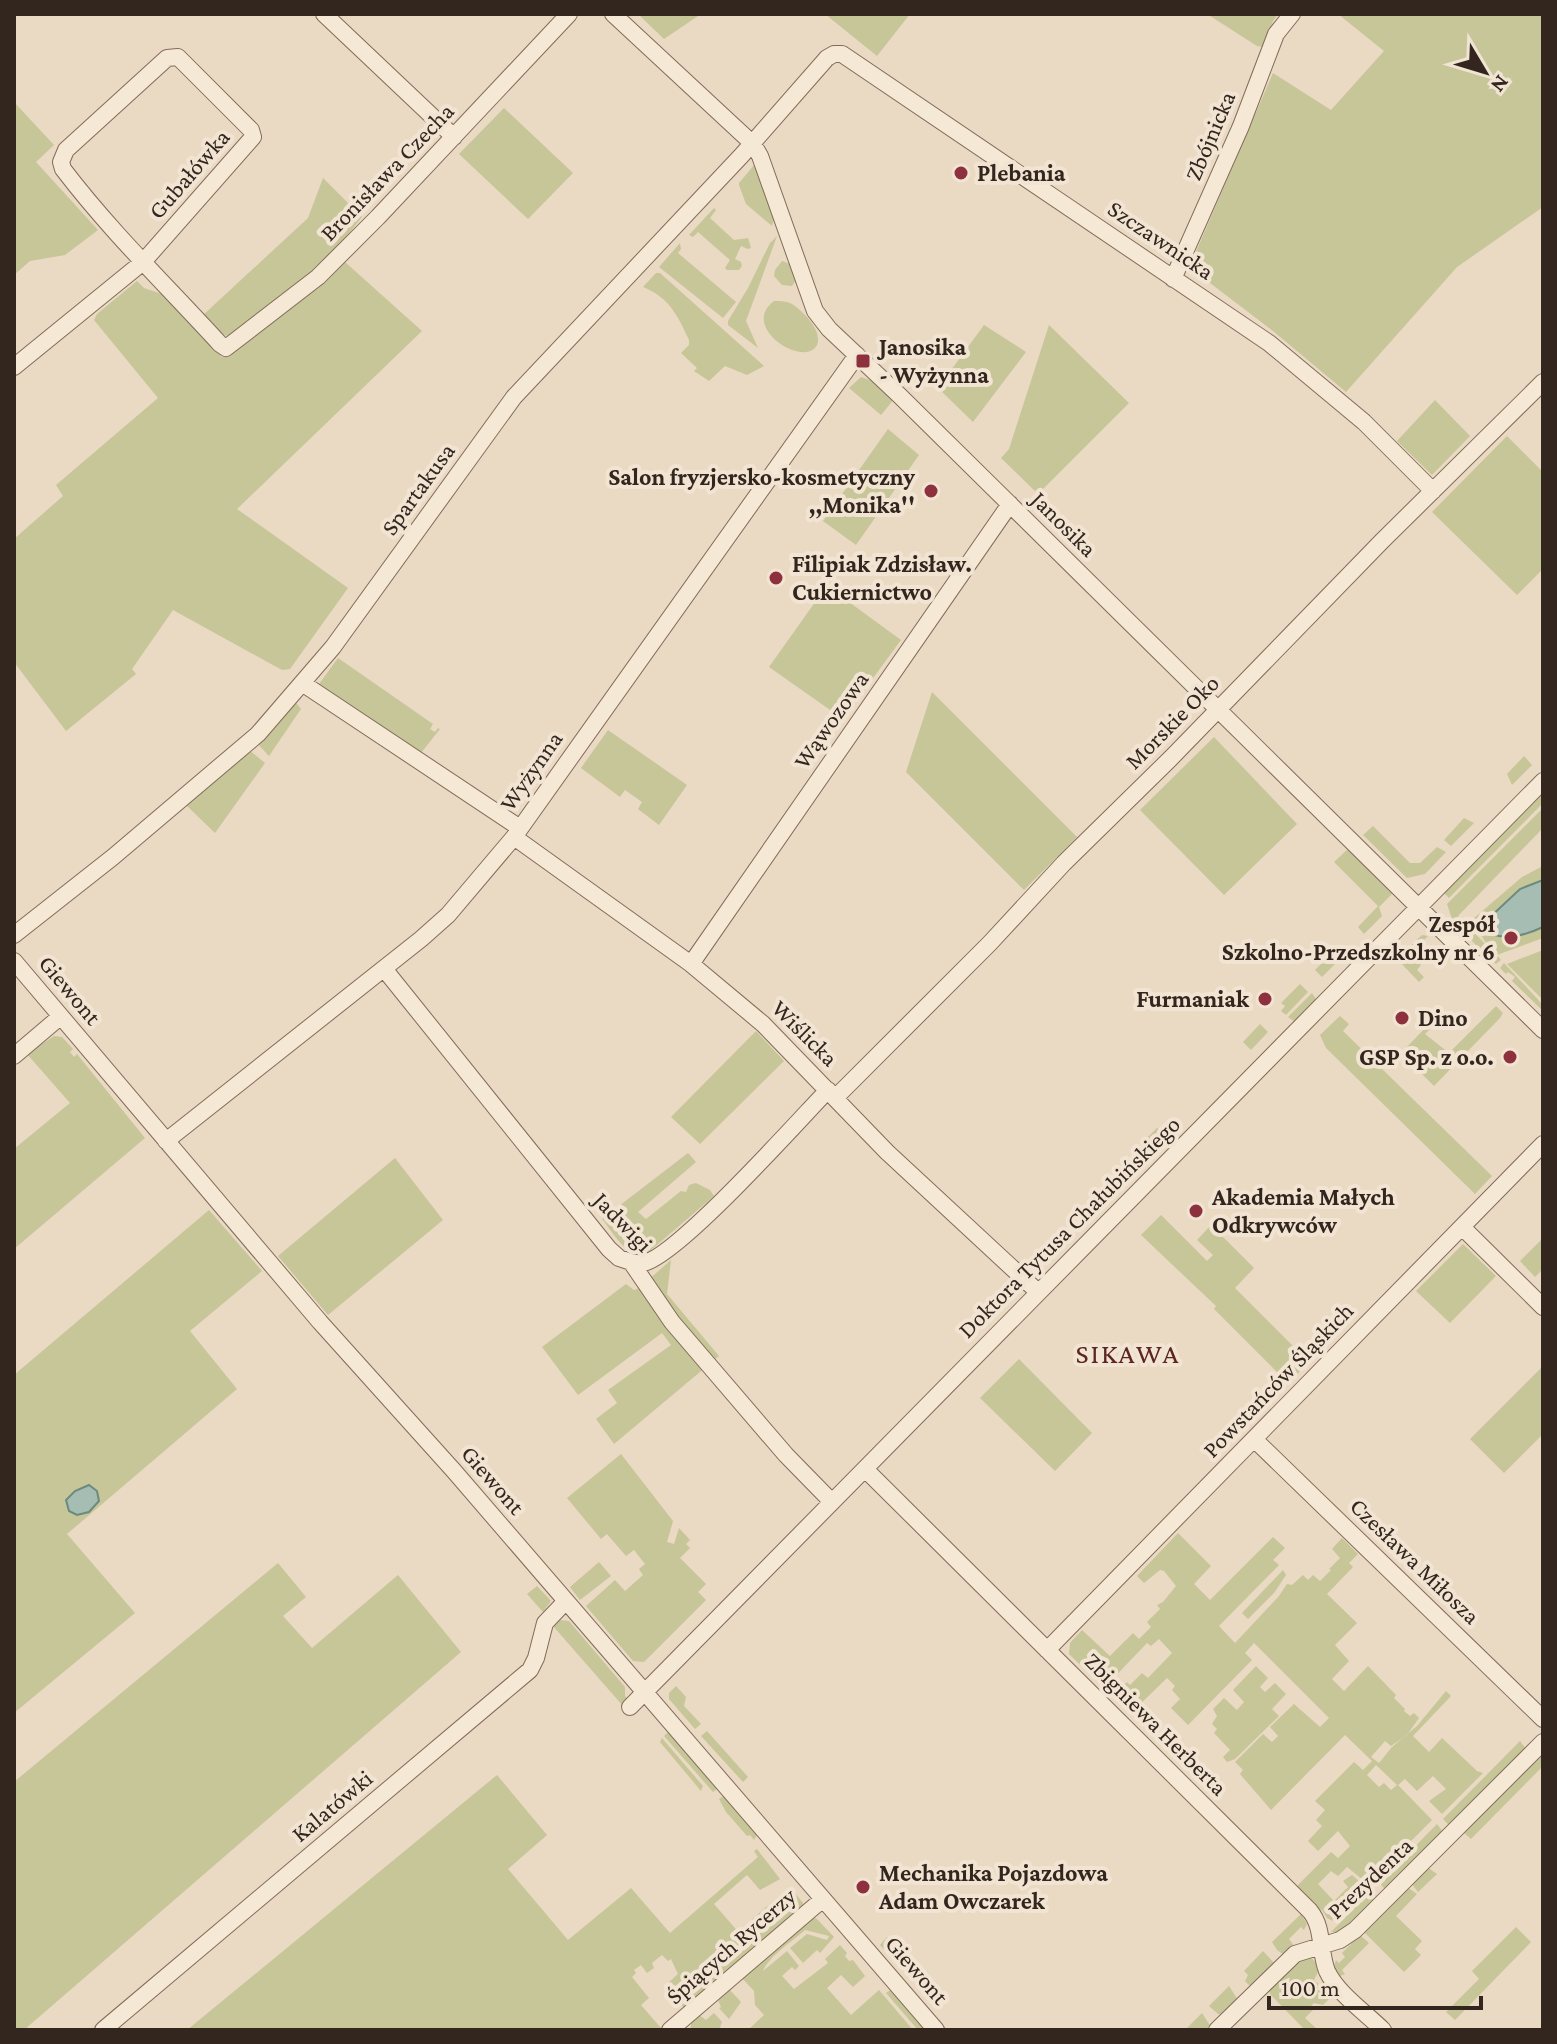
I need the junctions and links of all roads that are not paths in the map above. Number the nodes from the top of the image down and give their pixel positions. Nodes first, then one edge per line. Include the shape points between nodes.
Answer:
1 (324, 14) edge
2 (569, 14) edge
3 (613, 14) edge
4 (1292, 14) edge
5 (842, 54) joint
6 (454, 137) junction
7 (753, 144) junction
8 (143, 262) junction
9 (1173, 279) junction
10 (857, 355) junction
11 (14, 367) edge
12 (1543, 382) edge
13 (1433, 491) junction
14 (1010, 504) junction
15 (302, 683) junction
16 (1218, 710) junction
17 (1543, 781) edge
18 (517, 832) junction
19 (1418, 908) junction
20 (14, 935) edge
21 (14, 961) edge
22 (691, 964) junction
23 (385, 970) junction
24 (60, 1017) junction
25 (1543, 1030) edge
26 (14, 1056) edge
27 (832, 1094) junction
28 (166, 1141) junction
29 (1543, 1144) edge
30 (1462, 1227) junction
31 (631, 1262) junction
32 (1038, 1292) junction
33 (1543, 1307) edge
34 (1254, 1439) junction
35 (865, 1469) junction
36 (832, 1502) junction
37 (566, 1601) junction
38 (1047, 1650) junction
39 (643, 1690) junction
40 (630, 1707) dead end
41 (1543, 1719) edge
42 (1543, 1742) edge
43 (823, 1899) junction
44 (1322, 1945) junction
45 (675, 2028) edge
46 (103, 2030) edge
47 (936, 2030) edge
48 (1217, 2030) edge
49 (1383, 2030) edge

1 - 6 street
2 - 6 street, Bronisława Czecha
3 - 7 street, Janosika
4 - 9 street, Zbójnicka via 1276,34
5 - 7 street, Spartakusa via 827,58
5 - 9 street, Szczawnicka
6 - 8 street, Bronisława Czecha via 318,277 226,348
7 - 10 street, Janosika via 815,311
7 - 15 street, Spartakusa via 514,397
8 - 8 street, Gubałówka via 99,216 61,162 66,150 174,55 253,137
8 - 11 street, Gubałówka
9 - 13 street, Szczawnicka via 1302,369
10 - 14 street, Janosika
10 - 18 street, Wyżynna
12 - 13 street, Morskie Oko
13 - 16 street, Morskie Oko
14 - 16 street, Janosika
14 - 22 street, Wąwozowa
15 - 18 street, Wiślicka
15 - 20 street, Spartakusa via 258,734
16 - 19 street, Janosika
16 - 27 street, Morskie Oko
17 - 19 street, Doktora Tytusa Chałubińskiego
18 - 22 street, Wiślicka
18 - 23 street, Wyżynna via 448,915
19 - 25 street, Janosika
19 - 32 street, Doktora Tytusa Chałubińskiego
21 - 24 street, Giewont
22 - 27 street, Wiślicka via 763,1024
23 - 28 street, Wyżynna
23 - 31 street, Jadwigi via 609,1249
24 - 26 street
24 - 28 street, Giewont
27 - 31 street, Morskie Oko via 698,1223 657,1257
27 - 32 street, Wiślicka via 942,1206
28 - 37 street, Giewont
29 - 30 street, Powstańców Śląskich
30 - 33 street
30 - 34 street, Powstańców Śląskich
31 - 36 street, Jadwigi via 672,1322
32 - 35 street, Doktora Tytusa Chałubińskiego
34 - 38 street, Powstańców Śląskich
34 - 41 street, Czesława Miłosza
35 - 36 street, Doktora Tytusa Chałubińskiego
35 - 38 street, Zbigniewa Herberta
36 - 39 street, Doktora Tytusa Chałubińskiego
37 - 39 street, Giewont
37 - 46 street, Kalatówki via 545,1623 530,1670
38 - 44 street, Zbigniewa Herberta via 1310,1911
39 - 40 street, Doktora Tytusa Chałubińskiego
39 - 43 street, Giewont
42 - 44 street, Prezydenta via 1355,1930
43 - 45 street, Śpiących Rycerzy
43 - 47 street, Giewont
44 - 48 street, Prezydenta via 1295,1954
44 - 49 street, Zbigniewa Herberta via 1332,1979

